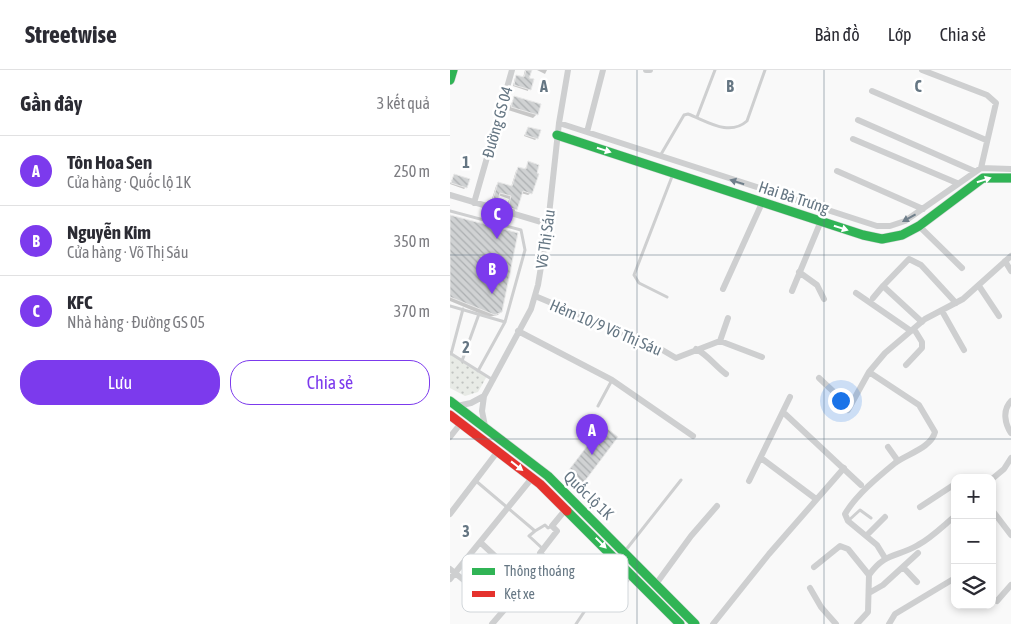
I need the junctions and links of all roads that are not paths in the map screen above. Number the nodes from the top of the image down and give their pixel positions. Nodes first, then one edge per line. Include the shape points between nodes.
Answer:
1 (453, 70) edge
2 (512, 70) edge
3 (568, 70) edge
4 (602, 70) edge
5 (715, 70) edge
6 (766, 70) edge
7 (922, 70) edge
8 (450, 80) edge
9 (872, 91) dead end
10 (697, 118) junction
11 (858, 120) dead end
12 (559, 123) junction
13 (587, 132) junction
14 (557, 135) junction
15 (853, 139) dead end
16 (986, 140) junction
17 (659, 156) junction
18 (981, 168) junction
19 (1011, 169) edge
20 (974, 171) junction
21 (837, 172) dead end
22 (674, 173) junction
23 (1011, 178) edge
24 (957, 182) junction
25 (450, 195) edge
26 (762, 202) junction
27 (474, 203) junction
28 (923, 209) junction
29 (499, 210) junction
30 (450, 211) edge
31 (821, 221) junction
32 (494, 223) junction
33 (548, 224) junction
34 (919, 226) junction
35 (1011, 256) edge
36 (1005, 261) junction
37 (962, 268) dead end
38 (1011, 271) edge
39 (798, 272) junction
40 (883, 286) junction
41 (979, 286) junction
42 (723, 289) dead end
43 (792, 291) dead end
44 (856, 292) dead end
45 (534, 296) junction
46 (667, 297) dead end
47 (824, 298) dead end
48 (872, 298) dead end
49 (956, 303) junction
50 (450, 306) edge
51 (463, 310) junction
52 (942, 311) junction
53 (479, 314) junction
54 (999, 316) dead end
55 (728, 318) dead end
56 (505, 322) junction
57 (922, 322) junction
58 (912, 330) junction
59 (518, 332) junction
60 (720, 341) junction
61 (696, 349) junction
62 (964, 350) dead end
63 (451, 353) edge
64 (762, 357) dead end
65 (462, 361) junction
66 (906, 365) dead end
67 (478, 371) junction
68 (869, 372) junction
69 (726, 374) dead end
70 (818, 378) dead end
71 (493, 380) junction
72 (612, 380) junction
73 (484, 396) junction
74 (790, 397) dead end
75 (1011, 401) edge
76 (852, 403) junction
77 (454, 404) edge
78 (598, 406) dead end
79 (848, 410) dead end
80 (782, 412) junction
81 (450, 415) edge
82 (461, 423) junction
83 (485, 426) junction
84 (1011, 433) edge
85 (692, 436) dead end
86 (450, 438) edge
87 (888, 447) dead end
88 (498, 451) junction
89 (761, 458) junction
90 (1011, 458) edge
91 (898, 461) junction
92 (844, 468) junction
93 (996, 475) edge
94 (532, 478) junction
95 (681, 480) dead end
96 (475, 481) junction
97 (749, 481) dead end
98 (862, 485) dead end
99 (951, 487) edge
100 (816, 499) junction
101 (718, 506) dead end
102 (920, 507) dead end
103 (507, 508) junction
104 (566, 509) junction
105 (450, 514) edge
106 (996, 515) edge
107 (885, 517) dead end
108 (871, 518) dead end
109 (951, 519) edge
110 (848, 521) junction
111 (552, 526) junction
112 (535, 531) junction
113 (866, 535) junction
114 (1011, 535) edge
115 (480, 542) junction
116 (543, 550) junction
117 (625, 551) junction
118 (918, 553) dead end
119 (468, 554) edge
120 (493, 554) edge
121 (541, 554) edge
122 (611, 554) edge
123 (628, 554) edge
124 (628, 554) edge
125 (885, 558) junction
126 (462, 561) edge
127 (814, 567) dead end
128 (902, 567) junction
129 (453, 570) edge
130 (628, 571) edge
131 (632, 575) junction
132 (869, 575) junction
133 (450, 579) edge
134 (628, 580) edge
135 (951, 580) edge
136 (917, 582) dead end
137 (656, 584) junction
138 (1011, 585) edge
139 (810, 588) dead end
140 (869, 593) junction
141 (997, 601) dead end
142 (501, 612) edge
143 (584, 612) edge
144 (492, 624) edge
145 (576, 624) edge
146 (680, 624) edge
147 (695, 624) edge
148 (713, 624) edge
149 (836, 624) edge
150 (857, 624) edge
151 (889, 624) edge

1 - 8 main road
2 - 27 street, Đường GS 04
3 - 12 street, Võ Thị Sáu
4 - 13 street
5 - 10 lane
6 - 10 lane via 747,121 743,124 730,129
7 - 16 street via 993,99 996,109
9 - 16 street
10 - 17 lane via 684,115
11 - 20 street
12 - 13 street, Hai Bà Trưng
12 - 14 street, Võ Thị Sáu
13 - 17 street, Hai Bà Trưng
14 -> 22 main road, Hai Bà Trưng
14 - 33 street, Võ Thị Sáu
15 - 24 street
16 - 18 street
28 -> 17 street, Hai Bà Trưng via 899,223 877,226
18 - 19 street, Hai Bà Trưng
18 - 20 street, Hai Bà Trưng
20 - 24 street, Hai Bà Trưng
21 - 28 street
22 - 26 main road, Hai Bà Trưng
22 - 46 lane via 634,275 639,284
34 -> 23 main road, Hai Bà Trưng via 983,178
24 - 28 street, Hai Bà Trưng
25 - 27 street
26 - 31 main road, Hai Bà Trưng
26 - 42 street
27 - 29 street
29 - 32 lane
29 - 33 street
30 - 32 lane
31 -> 34 main road, Hai Bà Trưng via 882,239 902,235
31 - 39 street
32 - 56 lane via 521,230 525,250
33 - 45 street, Võ Thị Sáu
34 - 37 street
35 - 36 street
36 - 38 street
36 - 41 street
39 - 43 street
39 - 47 street via 817,285
40 - 48 street
40 - 49 street via 909,259 921,265
40 - 57 street
41 - 49 street
41 - 54 street
44 - 58 street
45 - 59 street, Võ Thị Sáu via 531,309
45 - 61 street, Hẻm 10/9 Võ Thị Sáu via 676,358
49 - 52 street
50 - 51 lane
51 - 53 lane
51 - 63 lane
52 - 57 street
52 - 62 street
53 - 56 lane
53 - 65 lane
55 - 60 street
56 - 67 lane
57 - 58 street
58 - 66 street via 922,342 922,348
58 - 68 street
59 - 71 street, Võ Thị Sáu
59 - 72 street
60 - 61 street, Hẻm 10/9 Võ Thị Sáu
60 - 64 street
61 - 69 street
63 - 65 lane
65 - 67 lane
67 - 71 lane
68 - 76 street
68 - 91 street via 919,405 933,426 934,437 928,443
70 - 76 street
71 - 73 street, Võ Thị Sáu
72 - 78 lane
72 - 85 street
73 - 77 street via 471,403
73 - 83 street, Võ Thị Sáu
74 - 80 street
75 - 84 street via 1005,419
76 - 79 street
77 - 83 main road, Quốc lộ 1K
80 - 89 street
80 - 92 street
81 - 82 main road, Quốc lộ 1K
82 - 86 street
82 - 88 main road, Quốc lộ 1K
83 - 117 main road, Quốc lộ 1K via 548,476
87 - 91 street
88 -> 94 main road, Quốc lộ 1K
88 - 96 street
89 - 97 street
89 - 100 street
90 - 93 street
91 - 110 street via 847,509 845,517
92 - 98 street
92 - 100 street
94 - 103 street
94 - 104 main road, Quốc lộ 1K
95 - 117 lane
96 - 103 lane
96 - 105 street
99 - 102 street
100 - 148 street
101 - 137 street
103 - 112 lane
103 - 115 street
104 - 111 street
104 -> 122 main road, Quốc lộ 1K
106 - 114 street
107 - 113 street
108 - 110 lane via 860,510
109 - 125 street via 920,544
110 - 113 street
111 - 112 lane via 548,528 545,525
111 - 116 street via 557,531
112 - 116 lane via 530,536
113 - 125 street
115 - 119 street
115 - 120 street
116 - 121 street
117 - 124 main road, Quốc lộ 1K
118 - 128 street
123 - 137 main road, Quốc lộ 1K
125 - 132 street
126 - 129 street
127 - 132 street via 840,546 848,549
128 - 136 street
128 - 140 street
129 - 133 street
130 -> 131 main road, Quốc lộ 1K
131 - 134 lane
131 - 146 main road, Quốc lộ 1K
132 - 140 street
135 - 151 street via 895,614
137 - 147 main road, Quốc lộ 1K
138 - 141 street
139 - 149 street
140 - 150 street via 868,612
142 - 144 street
143 - 145 lane

